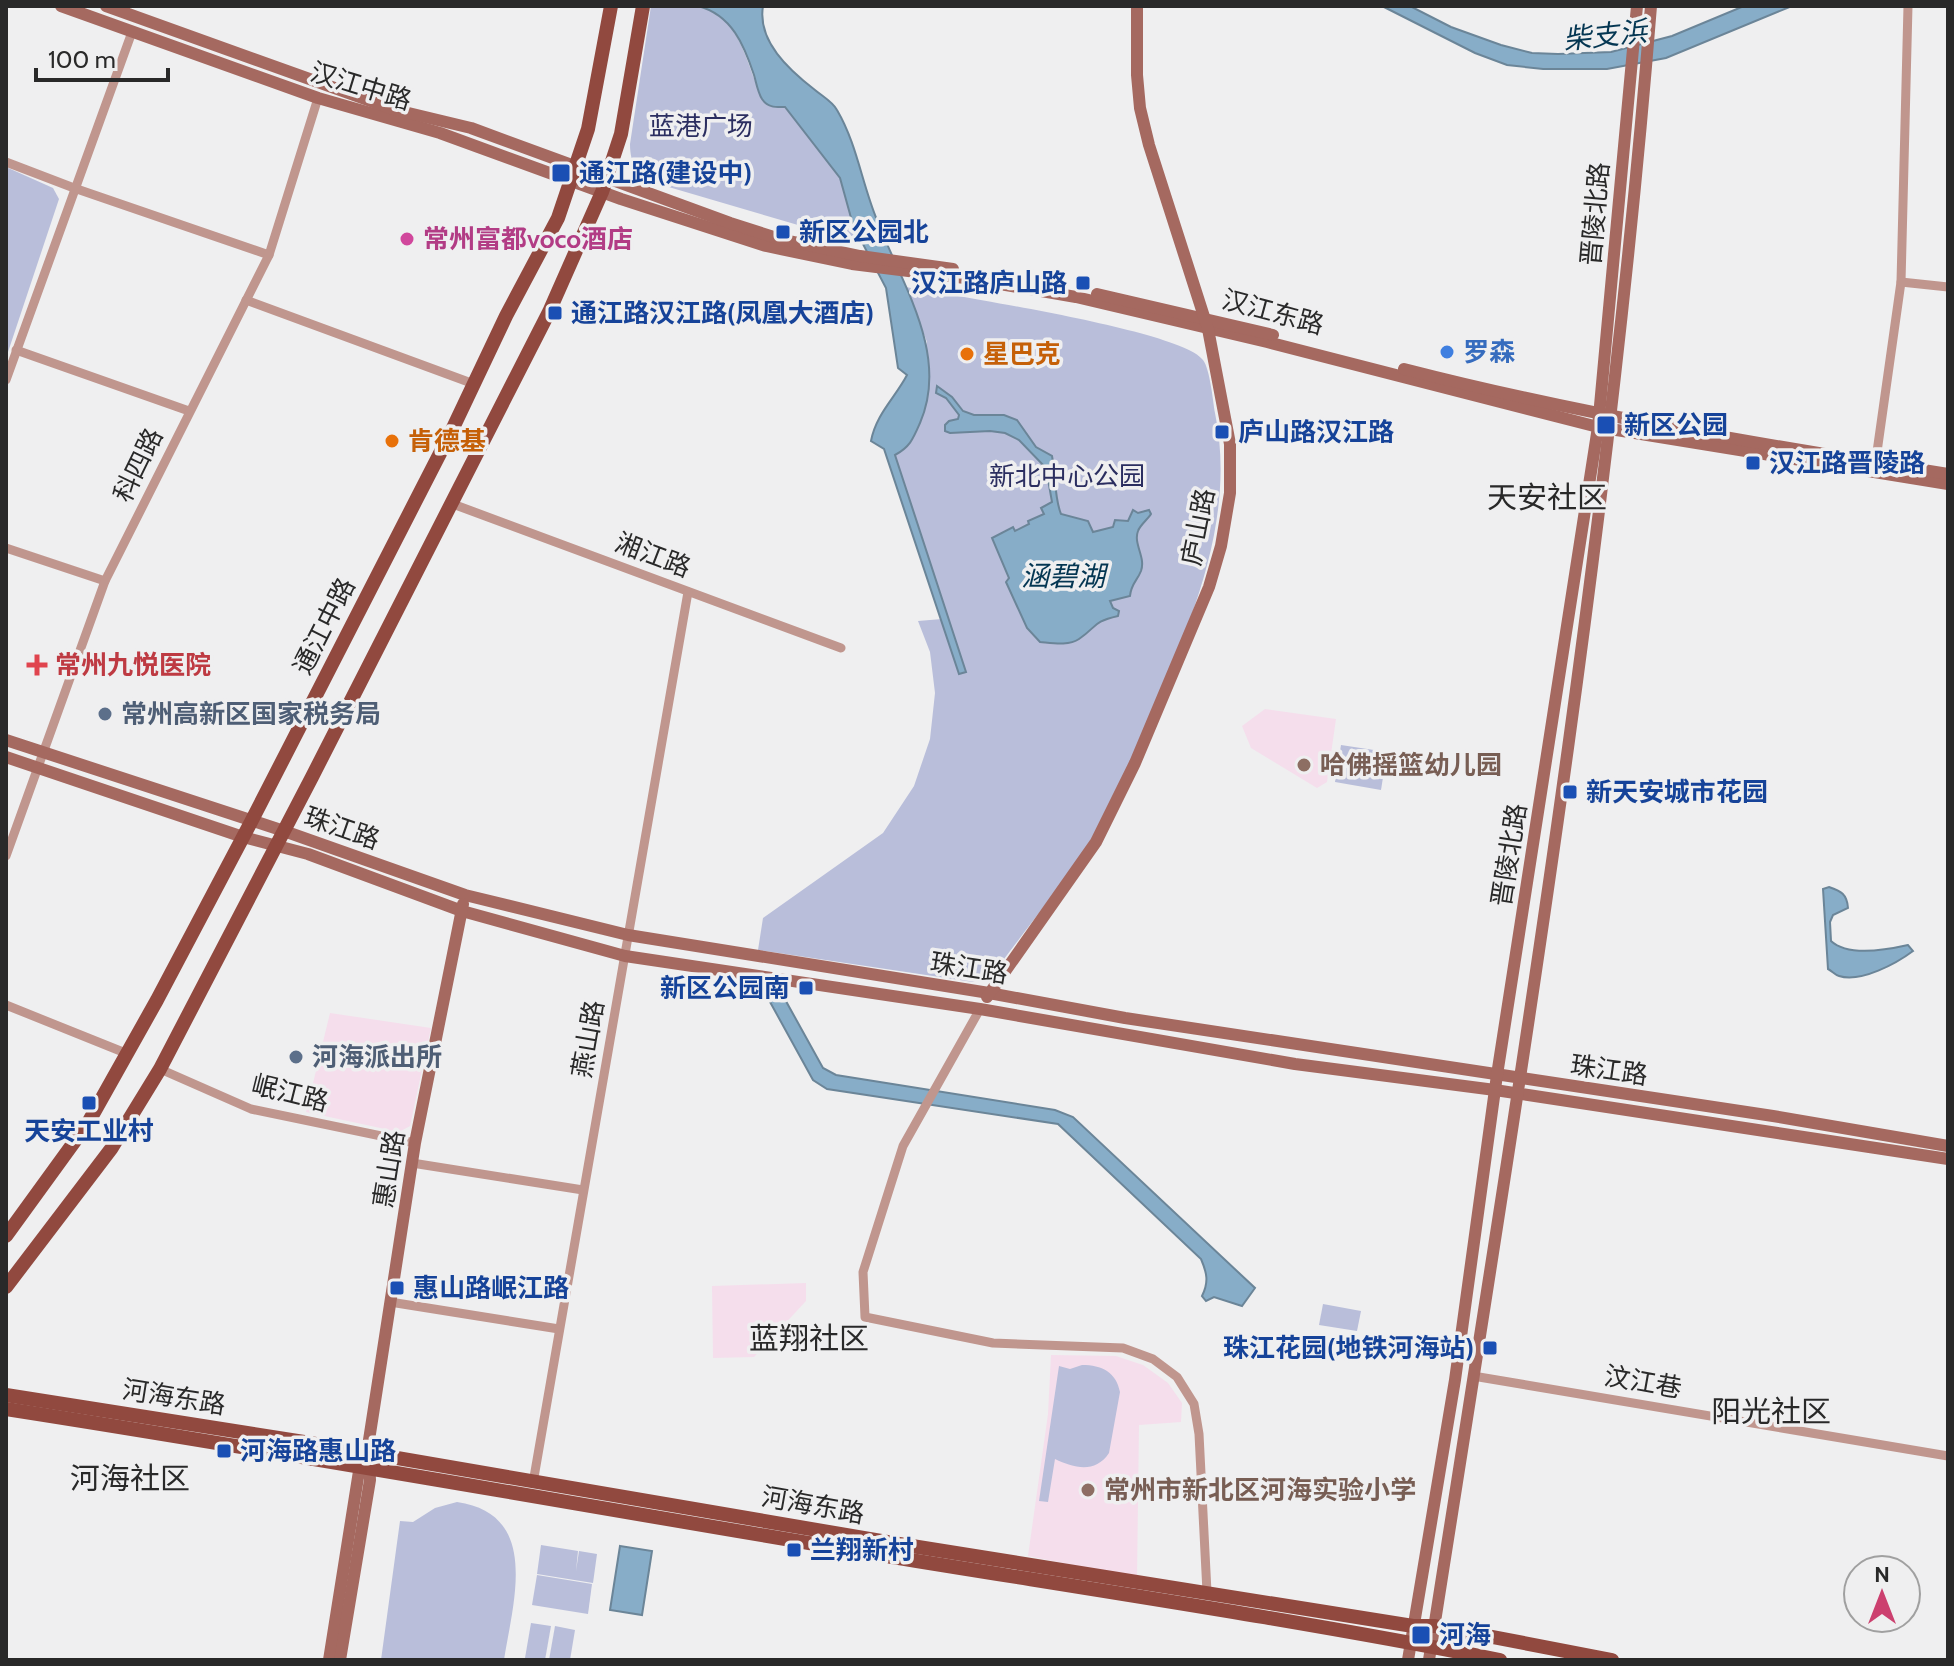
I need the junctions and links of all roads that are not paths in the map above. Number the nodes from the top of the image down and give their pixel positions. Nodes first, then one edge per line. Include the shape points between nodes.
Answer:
1 (61, 6) edge
2 (106, 6) edge
3 (611, 6) edge
4 (643, 6) edge
5 (1137, 6) edge
6 (1637, 6) edge
7 (1651, 6) edge
8 (1908, 9) edge
9 (132, 32) junction
10 (318, 98) junction
11 (6, 162) edge
12 (574, 174) junction
13 (601, 181) junction
14 (74, 188) junction
15 (269, 255) junction
16 (1901, 282) junction
17 (1948, 287) edge
18 (246, 300) junction
19 (1207, 323) junction
20 (16, 350) junction
21 (6, 380) edge
22 (474, 384) junction
23 (189, 411) junction
24 (1605, 414) junction
25 (1604, 428) junction
26 (1875, 468) junction
27 (1948, 474) edge
28 (1948, 484) edge
29 (450, 503) junction
30 (6, 548) edge
31 (105, 581) junction
32 (688, 592) junction
33 (841, 648) dead end
34 (6, 740) edge
35 (43, 752) junction
36 (6, 757) edge
37 (36, 767) junction
38 (251, 822) junction
39 (284, 831) junction
40 (243, 837) junction
41 (274, 846) junction
42 (6, 856) edge
43 (465, 895) junction
44 (462, 911) junction
45 (628, 935) junction
46 (625, 956) junction
47 (989, 993) junction
48 (6, 1005) edge
49 (980, 1009) junction
50 (128, 1054) junction
51 (160, 1069) junction
52 (1497, 1075) junction
53 (1521, 1079) junction
54 (1495, 1090) junction
55 (1519, 1094) junction
56 (415, 1143) junction
57 (1948, 1146) edge
58 (1948, 1159) edge
59 (412, 1163) junction
60 (583, 1190) junction
61 (6, 1236) edge
62 (6, 1287) edge
63 (390, 1302) junction
64 (559, 1329) junction
65 (1473, 1376) junction
66 (6, 1395) edge
67 (6, 1409) edge
68 (1948, 1456) edge
69 (366, 1462) junction
70 (532, 1488) junction
71 (1207, 1592) junction
72 (1413, 1626) junction
73 (1435, 1626) junction
74 (1411, 1643) junction
75 (1430, 1653) edge
76 (329, 1660) edge
77 (340, 1660) edge
78 (1408, 1660) edge
79 (1500, 1660) edge
80 (1612, 1660) edge

1 - 9 street, 汉江中路
2 - 12 street, 汉江中路 via 396,110 471,128
3 - 12 main road, 通江中路
4 - 13 main road via 621,134
5 - 19 street, 庐山路 via 1140,108
6 - 24 street, 晋陵北路
7 - 24 street, 晋陵北路
8 - 16 street
9 - 10 street, 汉江中路
9 - 14 street
10 - 12 street, 汉江中路
10 - 15 street, 科四路
11 - 14 street
12 - 13 street, 汉江中路
12 - 13 street, 汉江中路
12 - 22 main road, 通江中路 via 558,218
13 - 19 street, 汉江东路 via 868,262 1037,282
13 - 29 main road via 549,312
14 - 15 street
14 - 20 street
15 - 18 street, 科四路
16 - 17 street
16 - 26 street
18 - 22 street
18 - 23 street, 科四路
19 - 24 street, 汉江东路
19 - 25 street, 汉江东路
19 - 47 street, 庐山路 via 1230,444 1230,493 1209,587 1096,842
20 - 21 street
20 - 23 street
22 - 38 main road, 通江中路
23 - 31 street, 科四路
24 - 25 street, 晋陵北路
24 - 26 street, 汉江东路
25 - 26 street, 汉江东路
25 - 52 street, 晋陵北路
25 - 53 street, 晋陵北路
26 - 27 street, 汉江东路
26 - 28 street, 汉江东路
29 - 32 street, 湘江路
29 - 39 main road
30 - 31 street
31 - 35 street, 科四路
32 - 33 street, 湘江路
32 - 45 street, 燕山路
34 - 35 street, 珠江路
35 - 37 street, 科四路
35 - 38 street, 珠江路
36 - 37 street, 珠江路
37 - 40 street, 珠江路
37 - 42 street, 科四路
38 - 39 street, 珠江路
38 - 40 main road, 通江中路
39 - 41 main road
39 - 43 street, 珠江路
40 - 41 street, 珠江路
40 - 50 main road, 通江中路
41 - 44 street, 珠江路
41 - 51 main road
43 - 44 street, 惠山路
43 - 45 street, 珠江路
44 - 46 street, 珠江路
44 - 56 street, 惠山路
45 - 46 street, 燕山路
45 - 47 street, 珠江路
46 - 49 street, 珠江路
46 - 60 street, 燕山路
47 - 49 street, 庐山路
47 - 52 street, 珠江路
48 - 50 street
49 - 54 street, 珠江路 via 1295,1064
49 - 71 street via 903,1146 863,1272 865,1317 993,1343 1123,1348 1153,1359 1177,1377 1194,1404 1199,1434
50 - 61 main road, 通江中路 via 88,1123
51 - 56 street, 岷江路 via 251,1109
51 - 62 main road via 111,1149
52 - 53 street, 珠江路
52 - 54 street, 晋陵北路
53 - 55 street, 晋陵北路
53 - 57 street, 珠江路
54 - 55 street, 珠江路
54 - 72 street, 晋陵北路 via 1455,1380
55 - 58 street, 珠江路
55 - 65 street, 晋陵北路
56 - 59 street, 惠山路
59 - 60 street
59 - 63 street, 惠山路
60 - 64 street, 燕山路
63 - 64 street
63 - 69 street, 惠山路
64 - 70 street, 燕山路
65 - 68 street, 汶江巷
65 - 73 street, 晋陵北路
66 - 69 main road, 河海东路
67 - 69 main road, 河海东路
69 - 70 main road, 河海东路
69 - 76 street, 惠山路
69 - 77 street, 惠山路
70 - 71 main road, 河海东路
70 - 74 main road, 河海东路
71 - 72 main road, 河海东路
72 - 73 main road, 河海东路
72 - 74 street, 晋陵北路
73 - 75 street, 晋陵北路
73 - 80 main road, 河海东路
74 - 75 main road, 河海东路
74 - 78 street, 晋陵北路
75 - 79 main road, 河海东路

